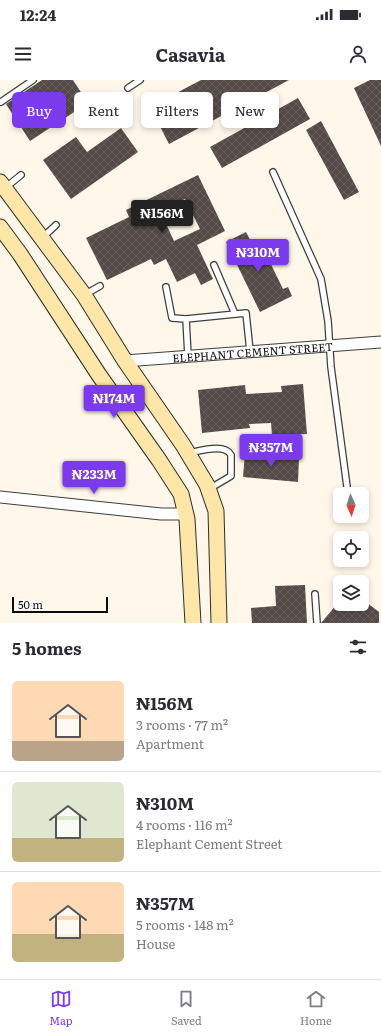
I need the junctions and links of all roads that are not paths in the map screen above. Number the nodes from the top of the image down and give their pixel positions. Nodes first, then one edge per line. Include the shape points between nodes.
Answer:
1 (32, 80) edge
2 (140, 80) edge
3 (128, 88) dead end
4 (1, 102) edge
5 (273, 172) dead end
6 (22, 175) dead end
7 (2, 185) edge
8 (56, 225) dead end
9 (0, 227) edge
10 (42, 238) junction
11 (214, 265) dead end
12 (100, 286) dead end
13 (166, 287) dead end
14 (84, 295) junction
15 (235, 314) junction
16 (186, 319) junction
17 (381, 342) edge
18 (329, 345) junction
19 (250, 351) junction
20 (188, 356) junction
21 (125, 361) junction
22 (188, 453) junction
23 (347, 487) edge
24 (209, 489) junction
25 (0, 497) edge
26 (186, 514) junction
27 (315, 594) dead end
28 (193, 623) edge
29 (219, 623) edge
30 (317, 623) edge

1 - 4 lane
2 - 3 lane
5 - 18 lane via 321,279
6 - 7 lane
7 - 10 street
8 - 10 lane
9 - 26 street via 163,466 181,494
10 - 14 street
11 - 15 lane
12 - 14 lane
13 - 16 lane via 172,318
14 - 21 street
15 - 16 lane
15 - 19 lane via 246,313
16 - 20 lane
17 - 18 street, ELEPHANT CEMENT STREET
18 - 19 street, ELEPHANT CEMENT STREET
18 - 23 lane
19 - 20 street, ELEPHANT CEMENT STREET
20 - 21 street, ELEPHANT CEMENT STREET
21 - 22 street
22 - 24 street
22 - 24 lane via 222,448 230,452 231,476
24 - 29 street via 216,512
25 - 26 street via 161,514
26 - 28 street
27 - 30 lane

